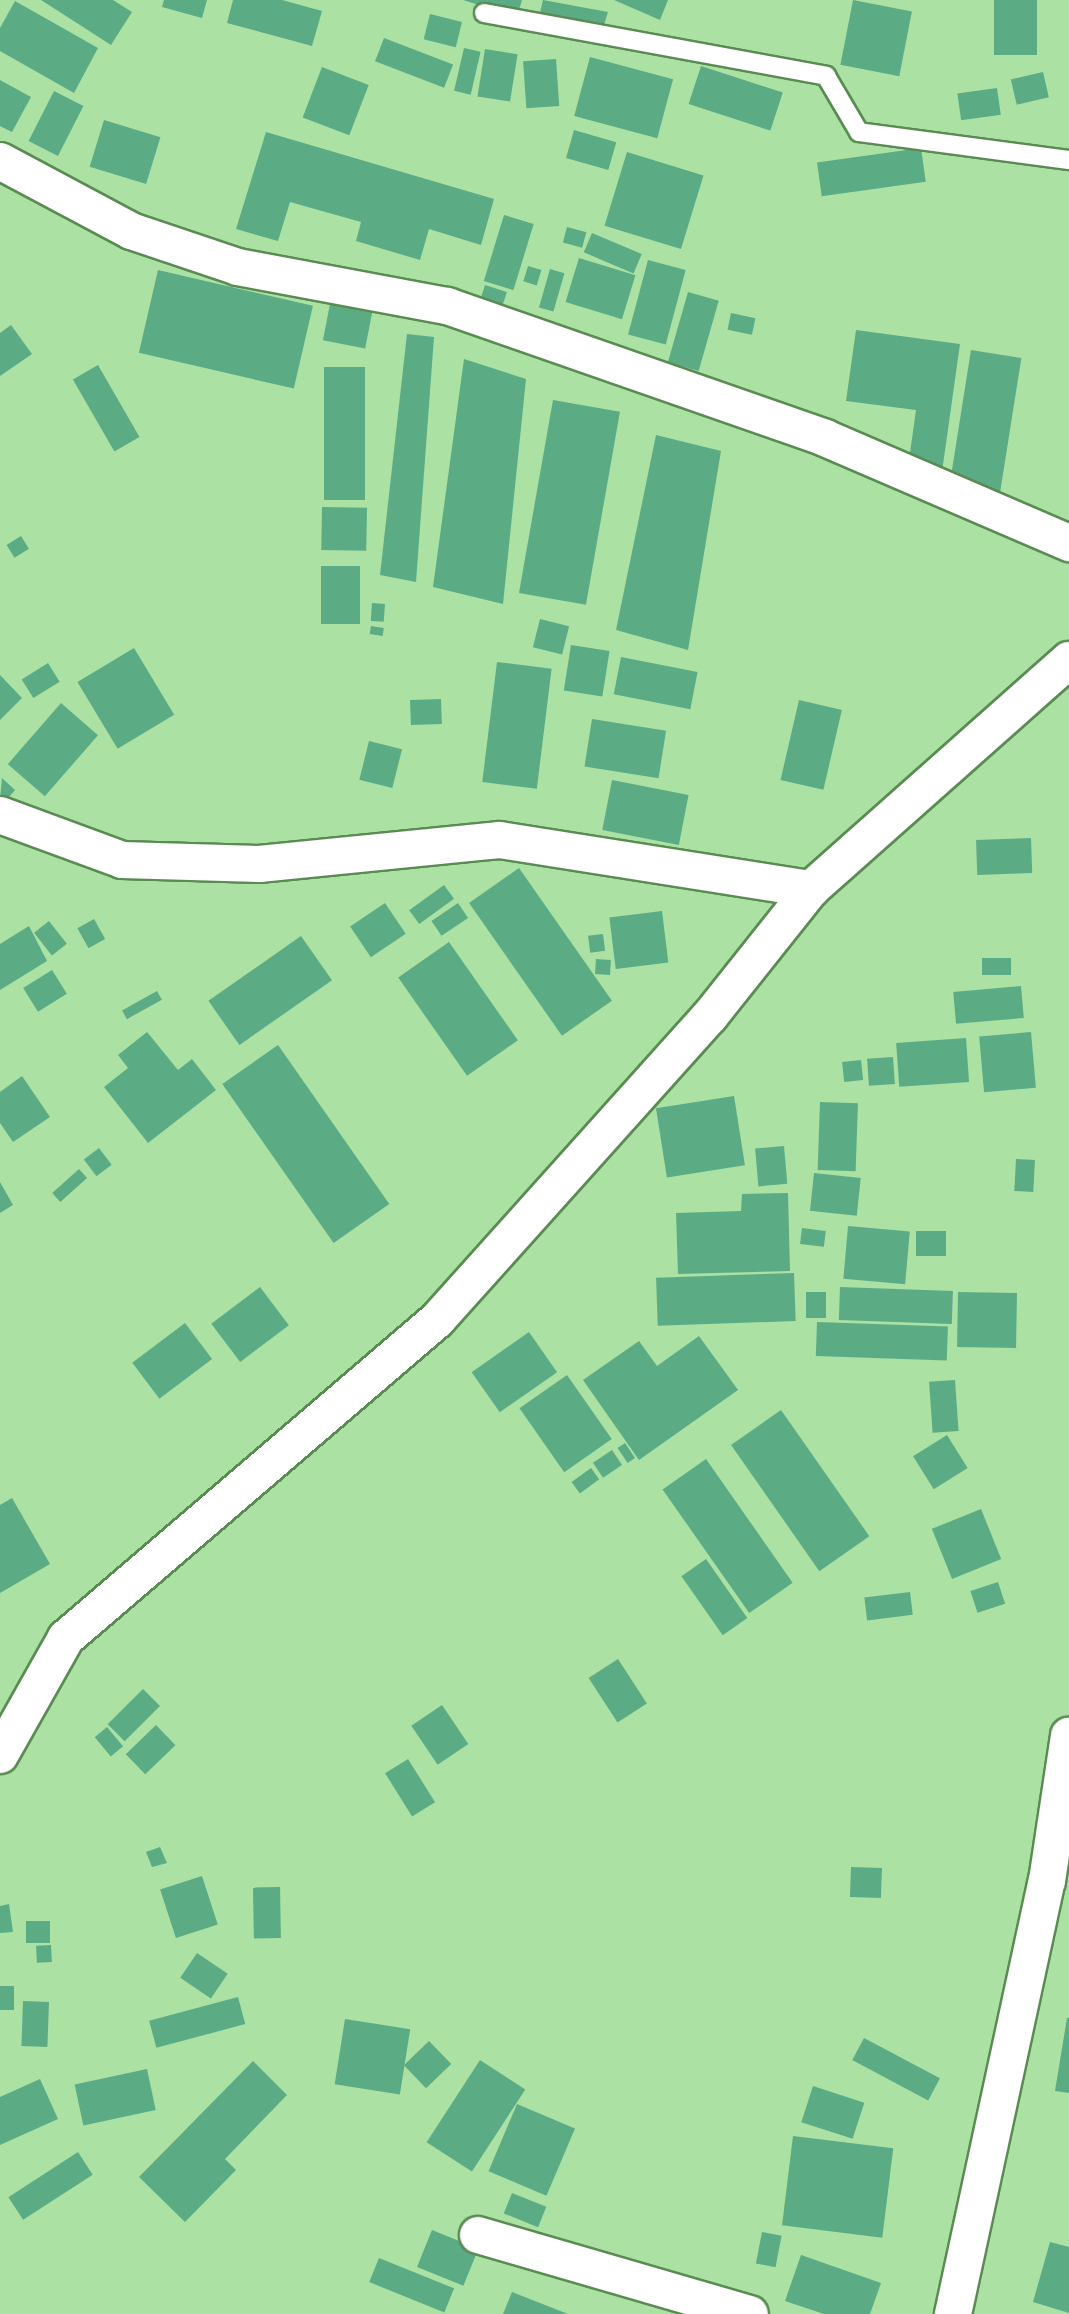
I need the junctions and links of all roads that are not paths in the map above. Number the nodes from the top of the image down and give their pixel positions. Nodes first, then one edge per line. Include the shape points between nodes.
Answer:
1 (484, 13) dead end
2 (1069, 160) edge
3 (0, 161) edge
4 (1069, 543) edge
5 (1069, 660) edge
6 (0, 815) edge
7 (811, 889) junction
8 (1069, 1736) edge
9 (0, 1755) edge
10 (1058, 1882) edge
11 (478, 2235) dead end
12 (750, 2314) edge
13 (953, 2314) edge

1 - 2 lane via 826,76 859,132
3 - 4 street via 131,231 238,267 447,306 825,438
5 - 7 street
6 - 7 street via 122,860 259,864 500,840
7 - 9 street via 710,1016 437,1320 66,1638
8 - 10 street
10 - 13 street
11 - 12 street

